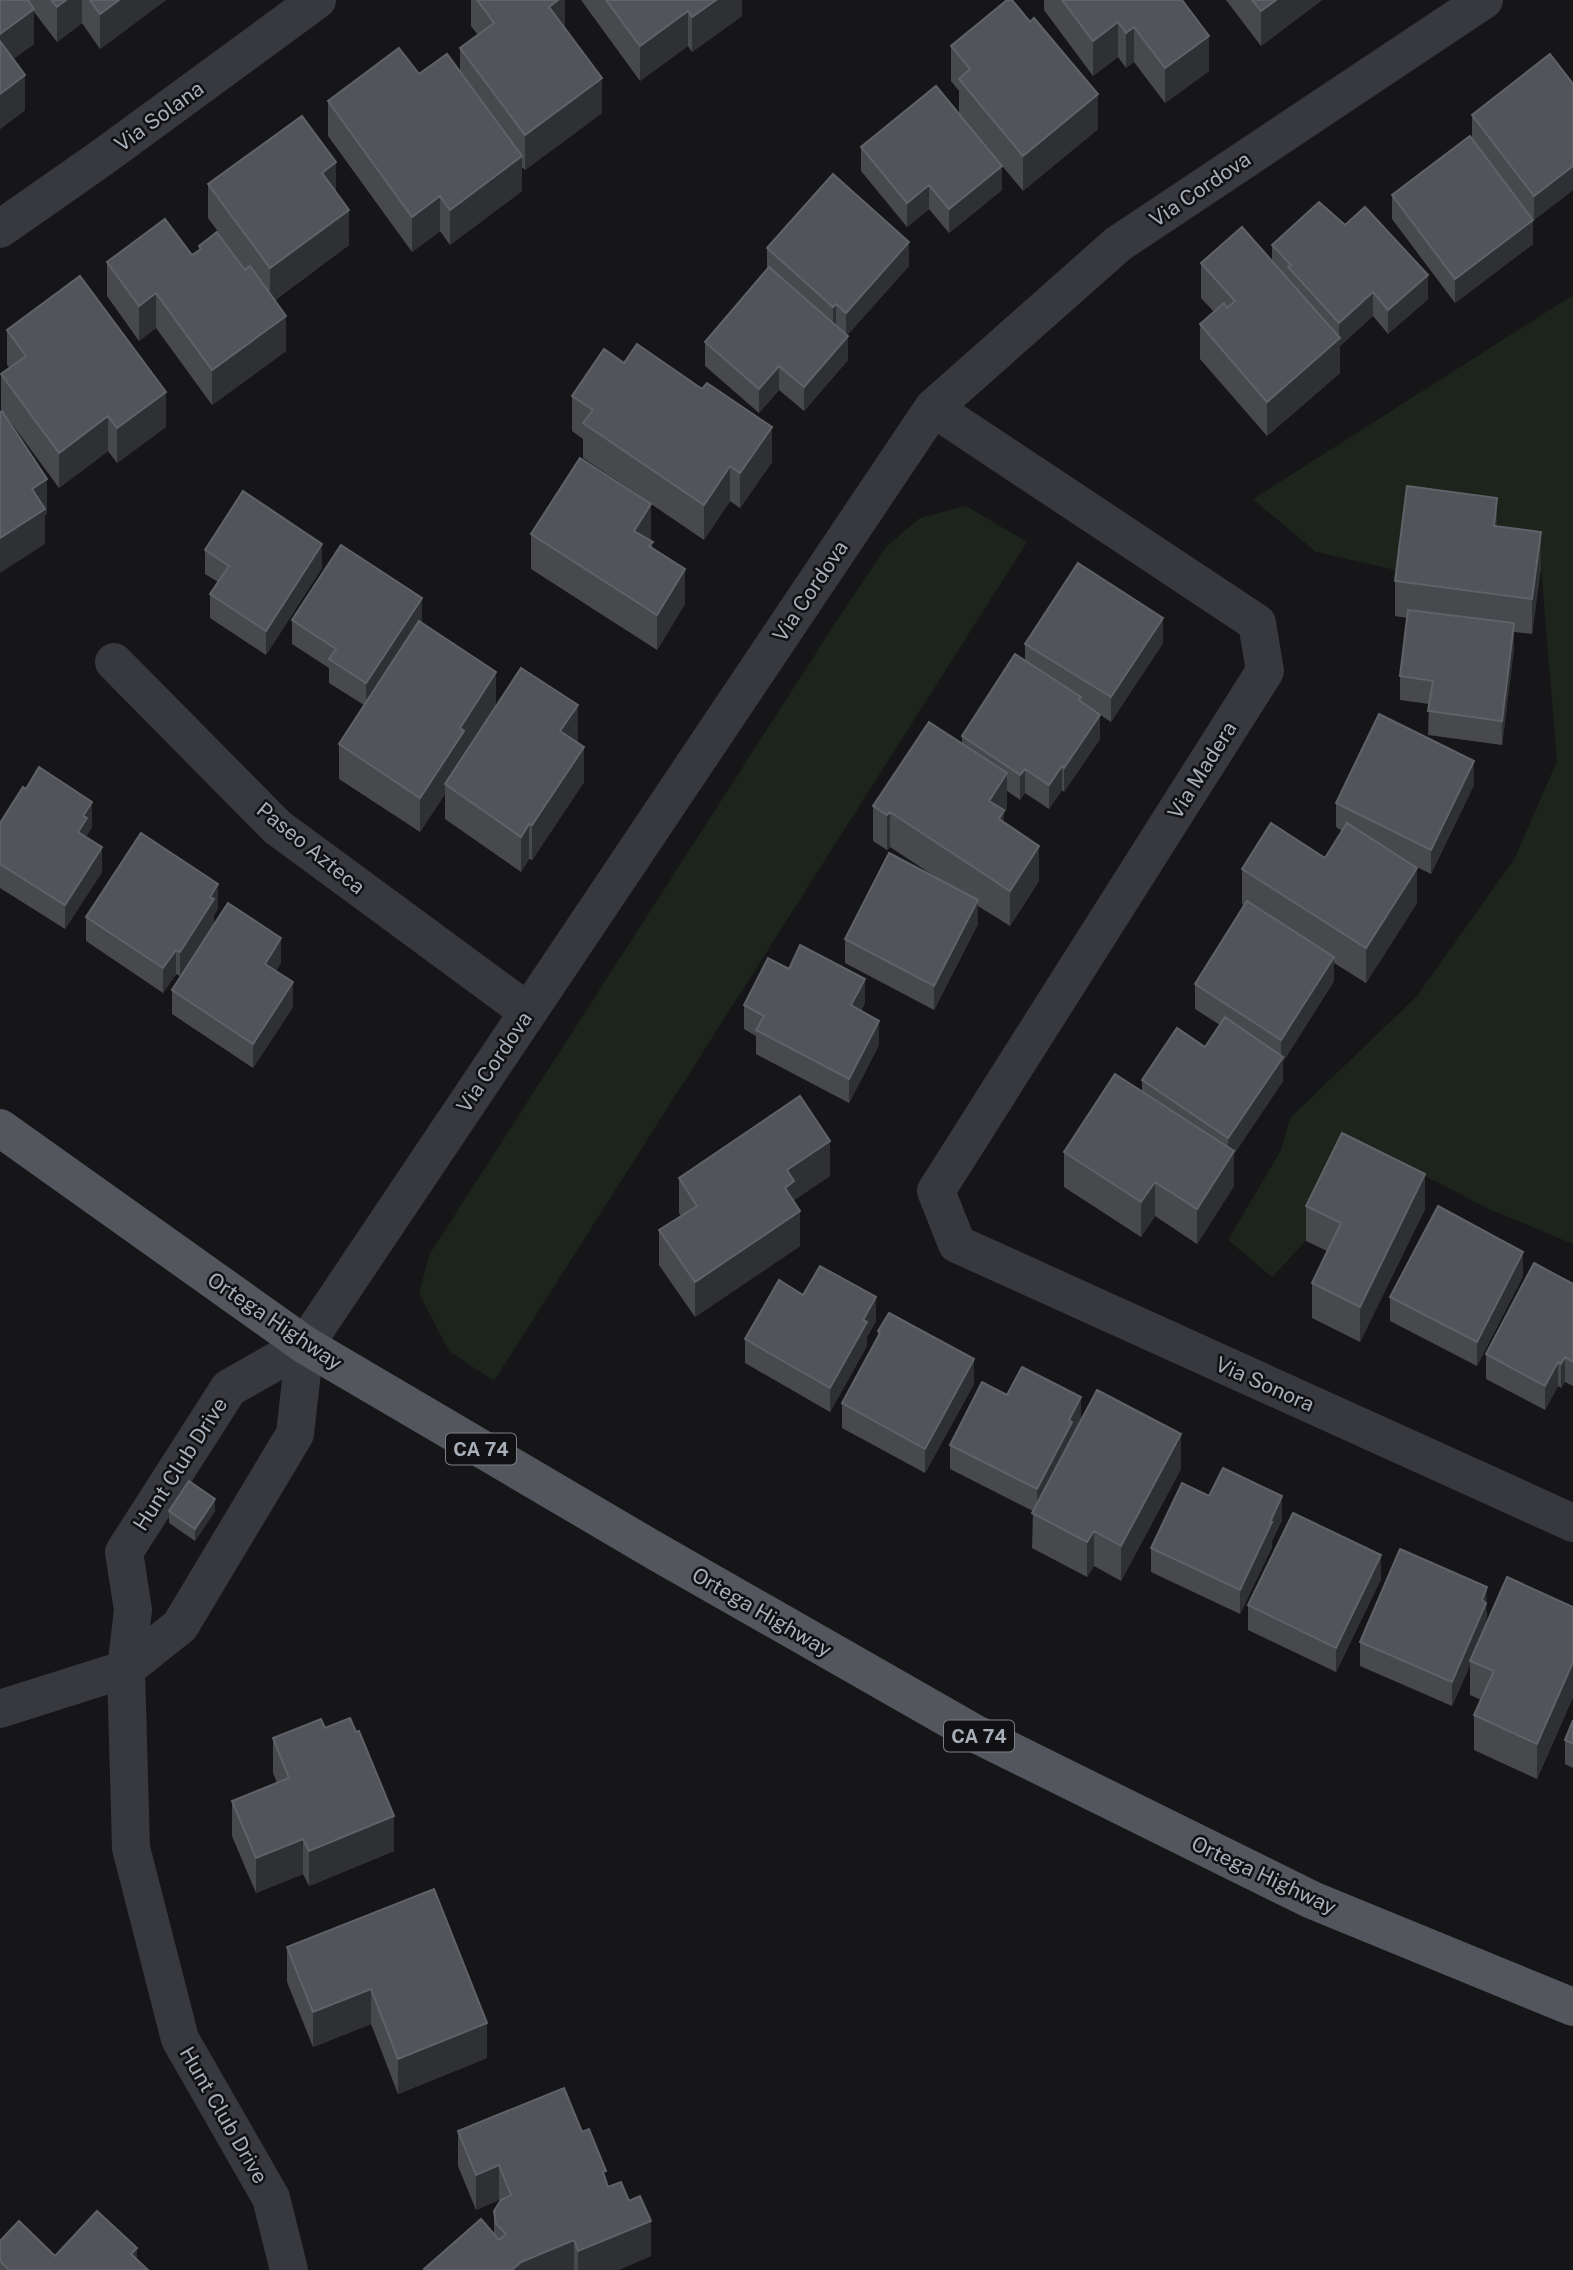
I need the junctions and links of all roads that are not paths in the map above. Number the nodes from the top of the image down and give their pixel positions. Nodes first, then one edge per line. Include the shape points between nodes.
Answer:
1 (317, 0) edge
2 (1484, 0) edge
3 (0, 229) edge
4 (933, 408) junction
5 (114, 662) dead end
6 (527, 1011) junction
7 (0, 1128) edge
8 (957, 1244) joint
9 (305, 1345) junction
10 (1573, 1523) edge
11 (126, 1669) junction
12 (0, 1709) edge
13 (1573, 2007) edge
14 (289, 2270) edge

1 - 3 street, Via Solana
2 - 4 street, Via Cordova via 1118,244
4 - 6 street, Via Cordova
4 - 8 street, Via Madera via 1257,623 1265,671 936,1191
5 - 6 street, Paseo Azteca via 277,827
6 - 9 street, Via Cordova
7 - 9 main road, Ortega Highway / CA 74
8 - 10 street, Via Sonora
9 - 11 street via 295,1434 180,1626
9 - 11 street, Hunt Club Drive via 229,1388 124,1552 134,1610
9 - 13 main road, Ortega Highway / CA 74 via 974,1733 1312,1900
11 - 12 street
11 - 14 street, Hunt Club Drive via 131,1848 180,2039 271,2197

